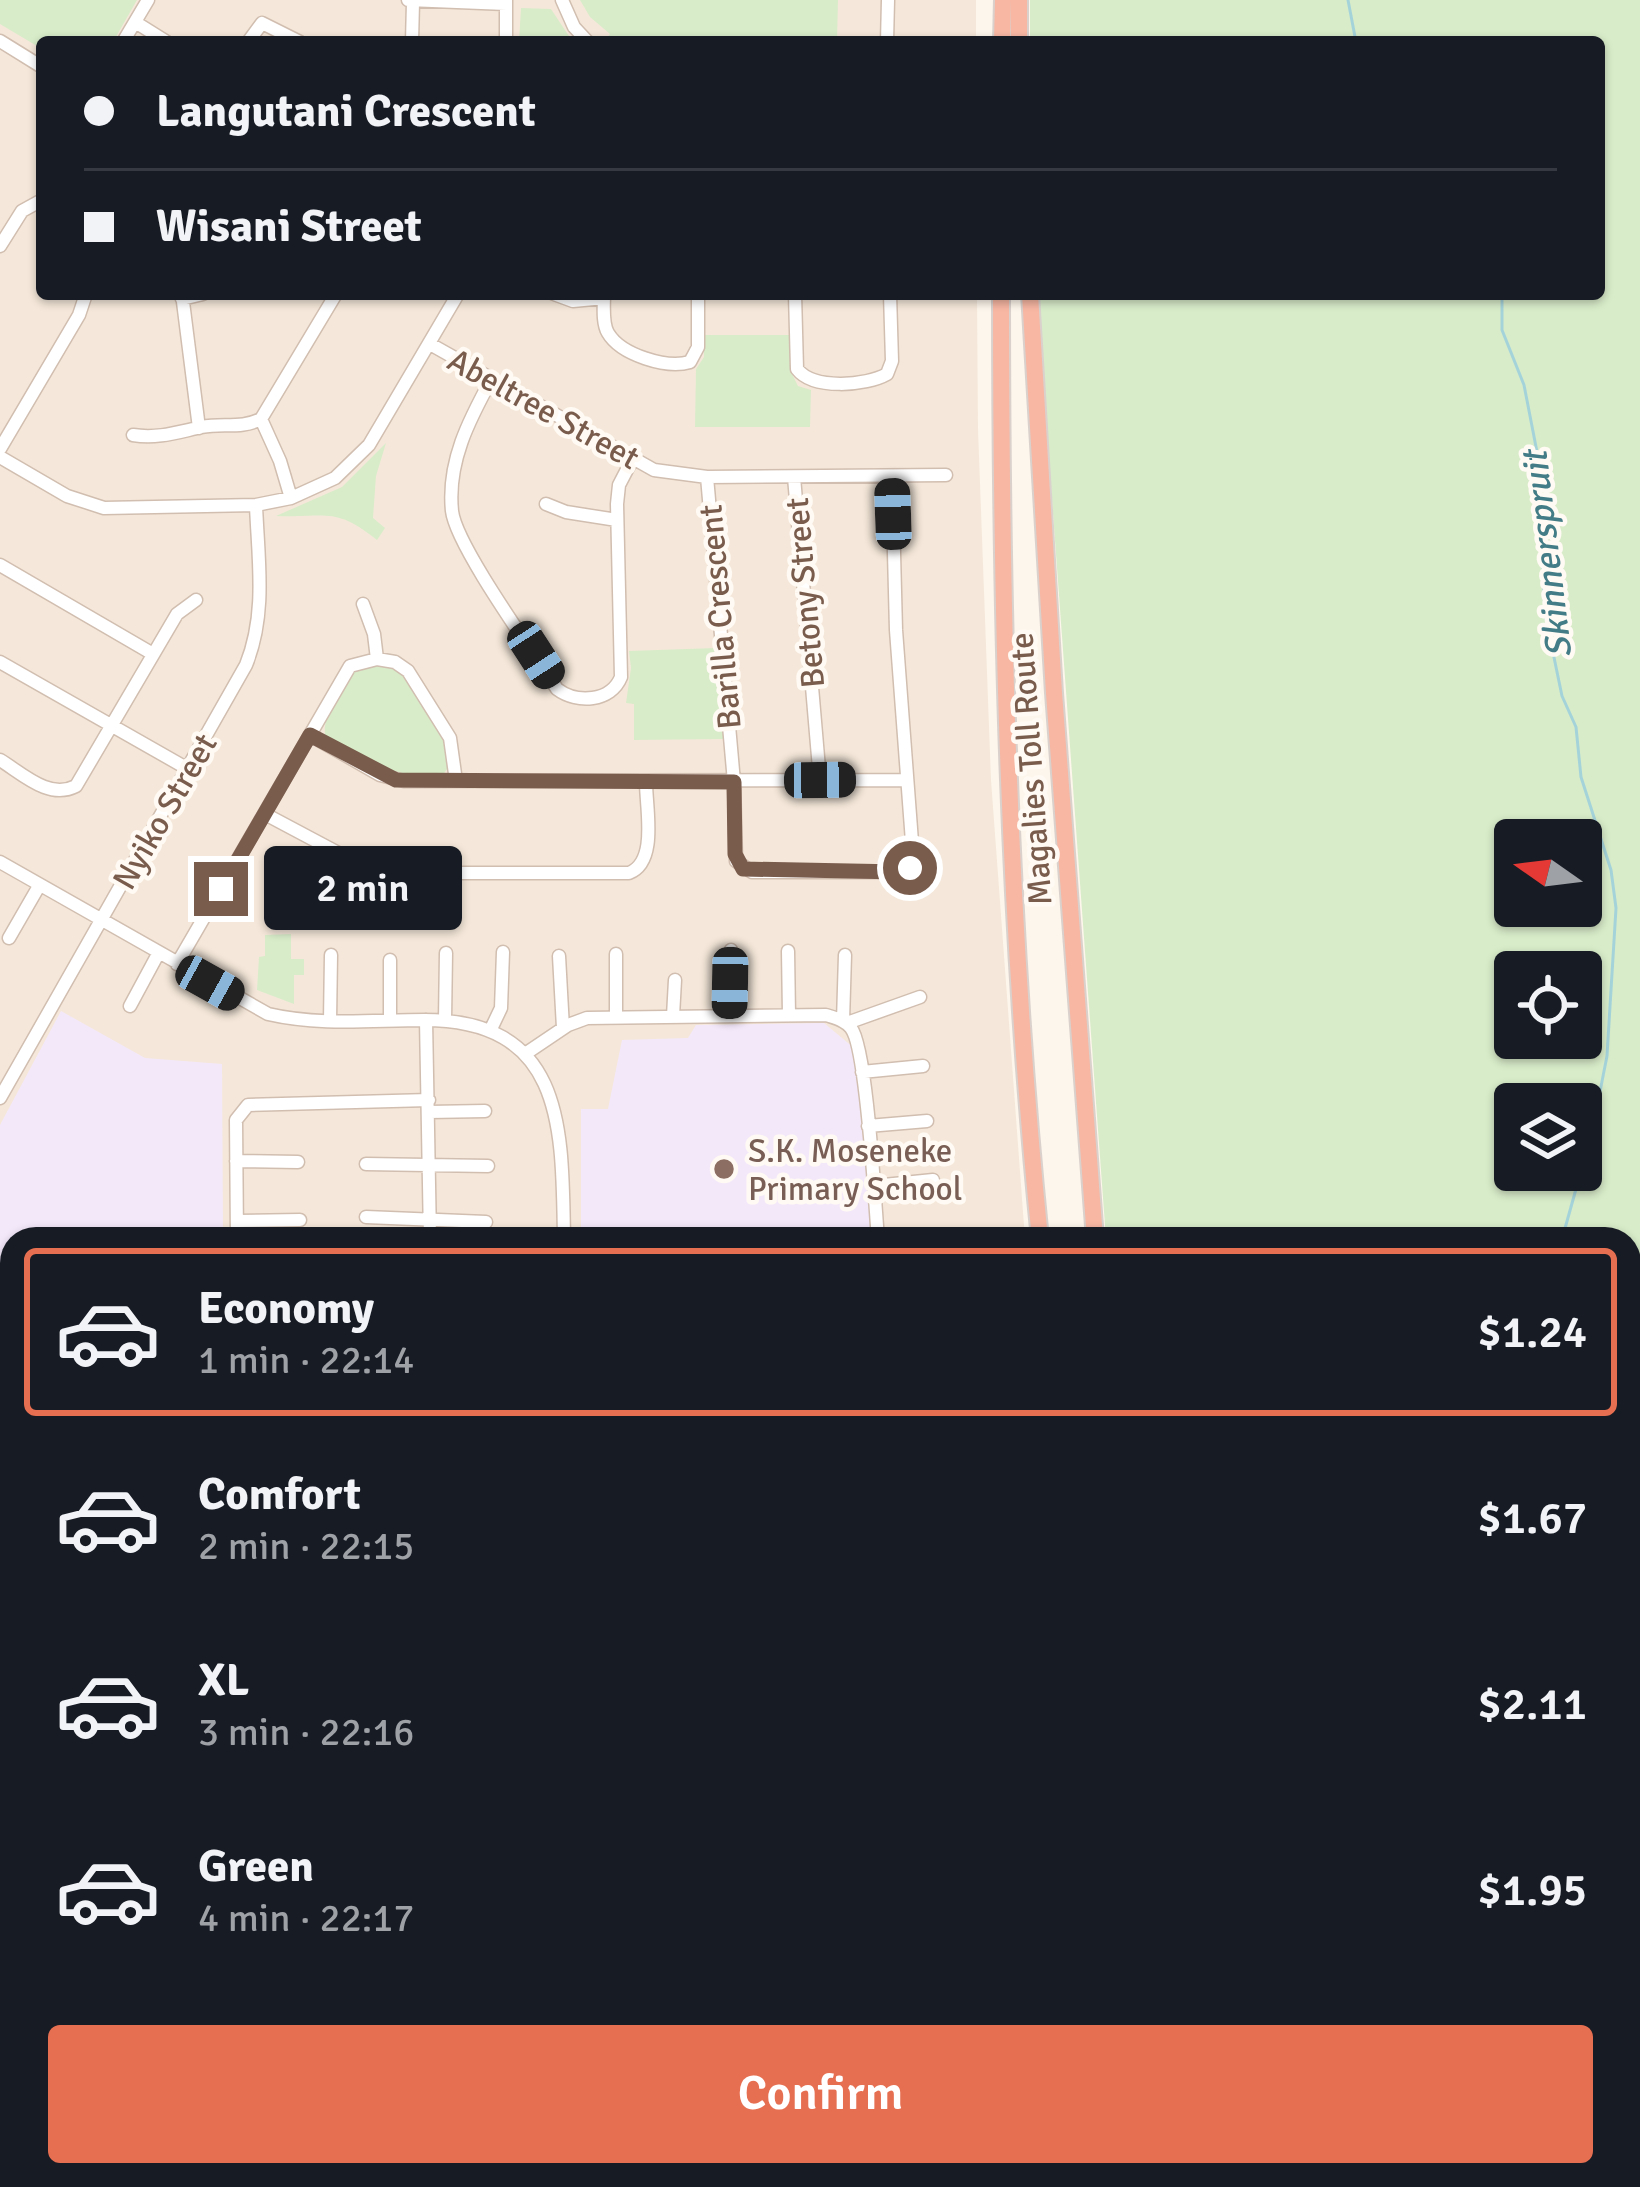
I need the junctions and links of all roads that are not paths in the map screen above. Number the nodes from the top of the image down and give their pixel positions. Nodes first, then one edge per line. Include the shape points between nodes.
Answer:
1 (148, 0) edge
2 (562, 0) edge
3 (888, 0) edge
4 (1003, 0) edge
5 (1019, 0) edge
6 (411, 1) edge
7 (506, 2) edge
8 (135, 22) junction
9 (127, 36) edge
10 (157, 36) edge
11 (252, 36) edge
12 (288, 36) edge
13 (412, 36) edge
14 (506, 36) edge
15 (582, 36) edge
16 (887, 36) edge
17 (1002, 36) edge
18 (1019, 36) edge
19 (0, 42) edge
20 (36, 63) edge
21 (36, 203) edge
22 (0, 246) edge
23 (84, 300) edge
24 (183, 300) edge
25 (332, 300) edge
26 (455, 300) edge
27 (604, 300) edge
28 (698, 300) edge
29 (796, 300) edge
30 (890, 300) edge
31 (1001, 300) edge
32 (1030, 300) edge
33 (430, 344) junction
34 (492, 379) junction
35 (261, 419) junction
36 (199, 428) junction
37 (133, 435) dead end
38 (0, 453) edge
39 (632, 460) junction
40 (946, 475) dead end
41 (892, 476) junction
42 (707, 477) junction
43 (794, 477) junction
44 (291, 498) junction
45 (546, 504) dead end
46 (256, 505) junction
47 (617, 520) junction
48 (0, 565) edge
49 (196, 600) dead end
50 (363, 604) dead end
51 (153, 654) junction
52 (376, 658) junction
53 (0, 662) edge
54 (111, 726) junction
55 (310, 735) junction
56 (0, 760) edge
57 (188, 769) junction
58 (820, 780) junction
59 (907, 780) junction
60 (456, 781) junction
61 (646, 782) junction
62 (734, 782) junction
63 (265, 814) junction
64 (0, 862) edge
65 (39, 886) junction
66 (100, 922) junction
67 (9, 938) dead end
68 (731, 950) dead end
69 (788, 951) dead end
70 (502, 952) dead end
71 (446, 953) dead end
72 (158, 954) junction
73 (616, 954) dead end
74 (845, 955) dead end
75 (331, 956) dead end
76 (559, 956) dead end
77 (390, 960) dead end
78 (177, 964) junction
79 (675, 980) dead end
80 (920, 997) dead end
81 (130, 1006) dead end
82 (789, 1015) junction
83 (673, 1016) junction
84 (730, 1016) junction
85 (616, 1017) junction
86 (390, 1020) junction
87 (427, 1020) junction
88 (445, 1020) junction
89 (330, 1021) junction
90 (845, 1022) junction
91 (563, 1028) junction
92 (491, 1029) junction
93 (525, 1054) junction
94 (922, 1066) dead end
95 (862, 1072) junction
96 (2, 1088) edge
97 (429, 1106) junction
98 (485, 1112) dead end
99 (927, 1121) dead end
100 (868, 1126) junction
101 (236, 1161) junction
102 (298, 1162) dead end
103 (366, 1164) dead end
104 (430, 1166) junction
105 (488, 1166) dead end
106 (934, 1180) dead end
107 (874, 1186) junction
108 (366, 1216) dead end
109 (300, 1220) dead end
110 (430, 1220) junction
111 (237, 1221) junction
112 (486, 1222) dead end
113 (237, 1227) edge
114 (430, 1227) edge
115 (563, 1227) edge
116 (877, 1227) edge
117 (1038, 1227) edge
118 (1094, 1227) edge

1 - 8 street
2 - 15 street
3 - 16 street
4 - 17 highway
5 - 18 highway
6 - 7 street
6 - 13 street
7 - 14 street
8 - 9 street
8 - 10 street
11 - 12 street via 262,23
19 - 20 street
21 - 22 street
23 - 38 street
24 - 36 street
25 - 35 street
26 - 33 street
27 - 28 street via 611,338 678,366 698,347
29 - 30 street via 799,373 820,382 887,374
31 - 117 highway, Magalies Toll Route via 1004,686
32 - 118 highway, Magalies Toll Route
33 - 34 street, Abeltree Street
33 - 44 street via 369,446 335,478
34 - 39 street, Abeltree Street
34 - 47 street via 462,433 453,514 492,588 568,697 604,696 621,677
35 - 36 street
35 - 44 street
36 - 37 street
38 - 46 street via 67,496 104,508
39 - 42 street, Abeltree Street
39 - 47 street via 619,485
40 - 41 street, Abeltree Street
41 - 43 street, Abeltree Street
41 - 59 street
42 - 43 street, Abeltree Street
42 - 62 street, Barilla Crescent
43 - 58 street, Betony Street
44 - 46 street
45 - 47 street
46 - 57 street, Nyiko Street via 261,604 254,646
48 - 51 street
49 - 51 street via 177,614
50 - 52 street
51 - 54 street
52 - 55 street via 350,666
52 - 60 street via 408,670 446,728
53 - 54 street
54 - 56 street via 68,791 44,787
54 - 57 street
55 - 60 street via 396,780
55 - 63 street
57 - 66 street, Nyiko Street
58 - 59 street
58 - 62 street
59 - 62 street, Barilla Crescent via 913,855 901,872 743,869 735,854
60 - 61 street
61 - 62 street
61 - 63 street via 646,855 629,873 376,873
63 - 78 street
64 - 65 street
65 - 66 street
65 - 67 street
66 - 72 street
66 - 96 street, Nyiko Street
68 - 84 street
69 - 82 street
70 - 92 street via 501,1008
71 - 88 street
72 - 78 street
72 - 81 street
73 - 85 street
74 - 90 street
75 - 89 street
76 - 91 street
77 - 86 street
78 - 89 street via 268,1014
79 - 83 street
80 - 90 street
82 - 84 street
82 - 90 street
83 - 84 street
83 - 85 street
85 - 91 street
86 - 87 street
86 - 89 street
87 - 88 street
87 - 97 street
88 - 92 street
90 - 95 street
91 - 93 street
92 - 93 street
93 - 115 street via 560,1125
94 - 95 street
95 - 100 street
97 - 98 street
97 - 101 street via 256,1102 236,1120
97 - 104 street
99 - 100 street
100 - 107 street
101 - 102 street
101 - 111 street
103 - 104 street
104 - 105 street
104 - 110 street
106 - 107 street
107 - 116 street
108 - 110 street
109 - 111 street
110 - 112 street
110 - 114 street
111 - 113 street

